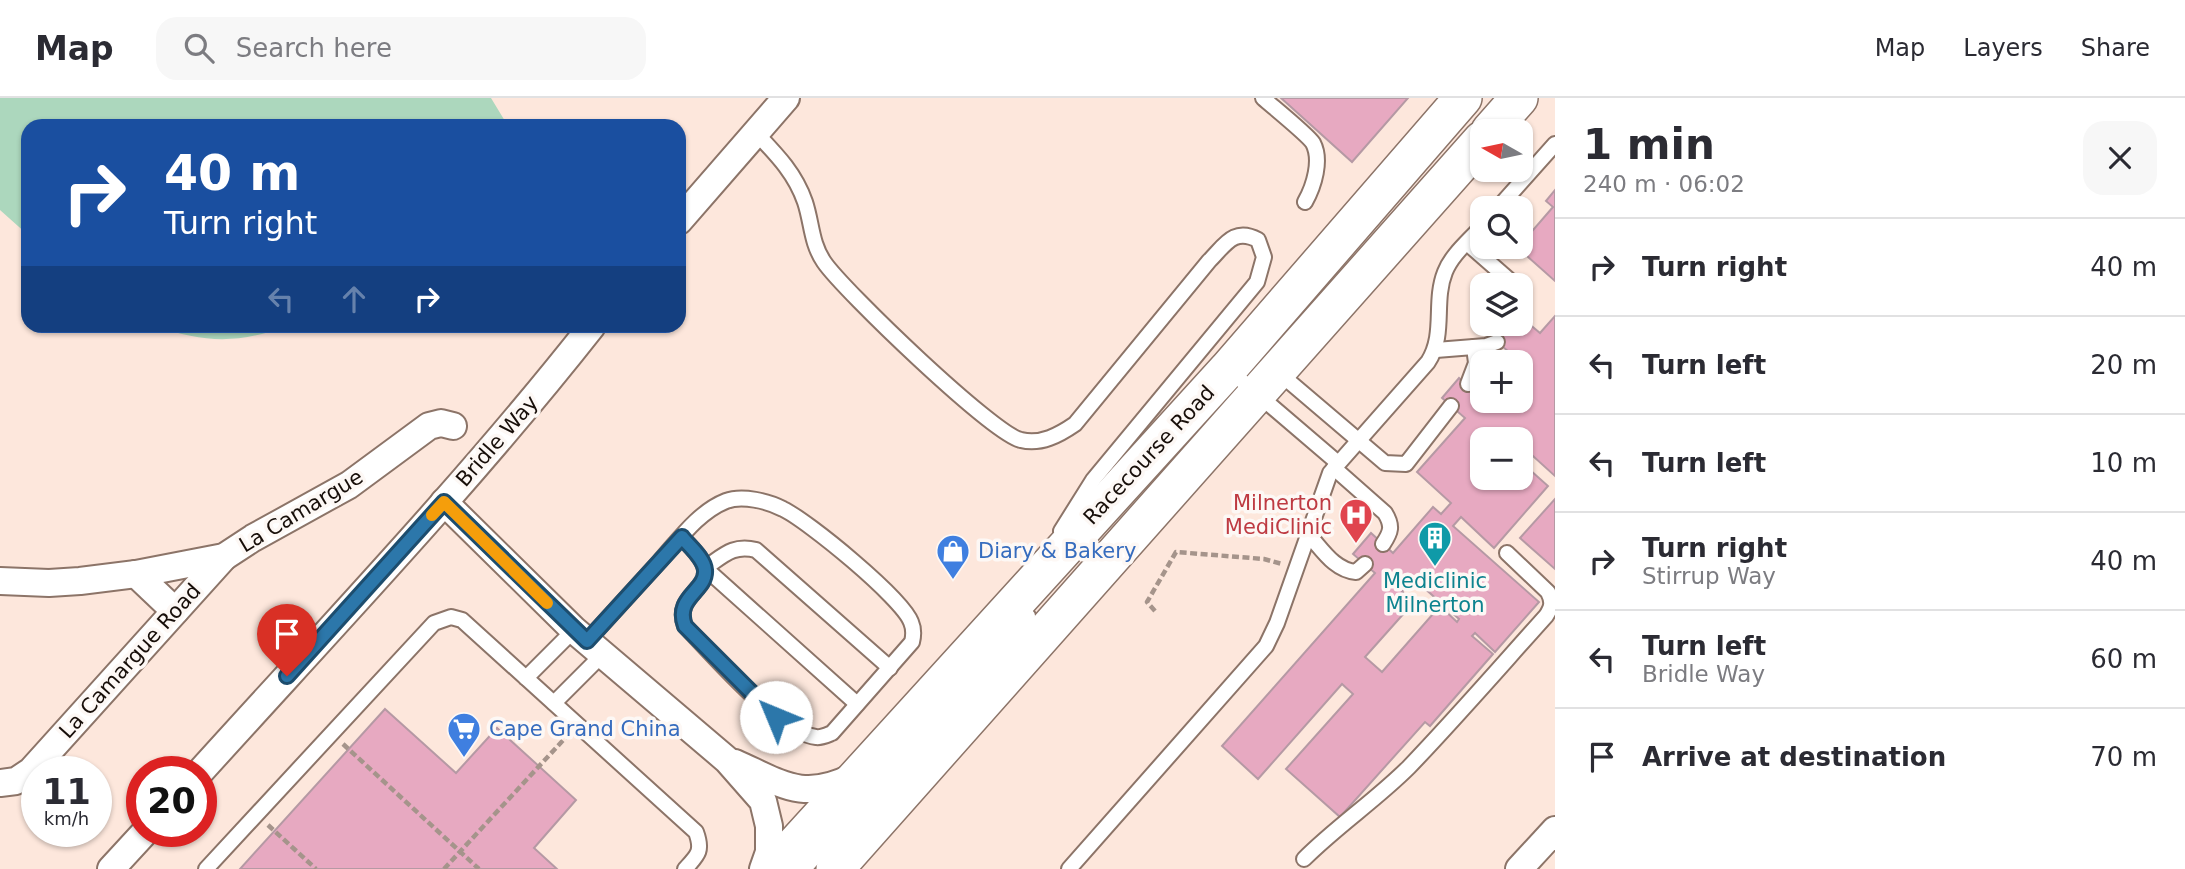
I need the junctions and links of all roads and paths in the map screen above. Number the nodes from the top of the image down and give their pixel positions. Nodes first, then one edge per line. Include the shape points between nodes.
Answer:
1 (786, 98) edge
2 (1263, 98) edge
3 (1463, 98) edge
4 (1519, 98) edge
5 (1501, 119) edge
6 (756, 133) junction
7 (1555, 144) edge
8 (1470, 152) edge
9 (1509, 196) edge
10 (1305, 201) dead end
11 (686, 213) edge
12 (1470, 240) edge
13 (1467, 243) junction
14 (1501, 273) edge
15 (586, 333) edge
16 (1497, 342) dead end
17 (1474, 346) junction
18 (1436, 350) junction
19 (1256, 366) junction
20 (1468, 384) dead end
21 (1451, 406) dead end
22 (453, 426) dead end
23 (1358, 441) junction
24 (1336, 466) junction
25 (444, 502) junction
26 (1308, 534) junction
27 (682, 537) junction
28 (1383, 544) dead end
29 (1507, 553) dead end
30 (224, 557) junction
31 (1365, 564) dead end
32 (705, 568) junction
33 (1296, 569) junction
34 (136, 574) junction
35 (0, 581) edge
36 (1037, 592) junction
37 (175, 611) junction
38 (1155, 611) dead end
39 (587, 642) junction
40 (890, 667) junction
41 (526, 678) junction
42 (554, 703) junction
43 (857, 704) junction
44 (578, 725) junction
45 (331, 734) junction
46 (214, 756) edge
47 (727, 760) junction
48 (857, 776) junction
49 (0, 783) edge
50 (256, 815) junction
51 (1555, 830) edge
52 (131, 847) edge
53 (460, 852) junction
54 (1304, 859) dead end
55 (111, 869) edge
56 (206, 869) edge
57 (316, 869) edge
58 (444, 869) edge
59 (479, 869) edge
60 (685, 869) edge
61 (763, 869) edge
62 (773, 869) edge
63 (804, 869) edge
64 (835, 869) edge
65 (1069, 869) edge
66 (1519, 869) edge

1 - 6 street
2 - 10 lane via 1313,143 1317,167
3 - 19 main road, Racecourse Road
4 - 5 main road
6 - 11 street
6 - 36 lane via 782,160 799,187 815,247 825,264 977,411 1018,440 1042,441 1075,424 1209,261 1232,238 1249,235 1258,240 1264,257 1257,282 1093,480 1072,513
7 - 9 lane
8 - 19 main road, Racecourse Road
12 - 13 lane
13 - 14 lane
13 - 18 lane via 1444,275
15 - 25 street, Bridle Way
16 - 17 lane
17 - 18 lane
17 - 20 lane via 1476,363
18 - 23 lane
19 - 23 lane
19 - 24 lane
19 - 36 main road, Racecourse Road via 1087,532
19 - 64 main road, Racecourse Road
21 - 23 lane via 1406,464 1385,463
22 - 30 street, La Camargue via 429,426 349,485
23 - 24 lane
24 - 26 lane
24 - 28 lane via 1390,521 1391,532
25 - 39 street
25 - 46 street, Bridle Way
26 - 31 lane via 1347,571 1356,572
26 - 33 lane
27 - 32 lane
27 - 39 lane
27 - 40 lane via 703,514 727,500 761,501 783,509 888,591 911,619 912,642
29 - 54 lane via 1548,592 1552,599 1546,616 1408,768
30 - 34 street, La Camargue
30 - 37 street, La Camargue Road
32 - 40 lane via 730,551 742,547 756,550
32 - 43 lane
32 - 43 lane via 704,579 687,599 681,616 685,626 776,717 818,738 832,733
33 - 38 path via 1264,559 1176,552 1147,602
33 - 65 lane via 1272,635 1258,656
34 - 35 street, La Camargue via 60,582
34 - 37 street
36 - 48 main road, Racecourse Road
36 - 63 lane
37 - 49 street, La Camargue Road via 31,771 16,781
39 - 41 lane
39 - 42 lane
39 - 47 street
40 - 43 lane
41 - 42 lane
41 - 45 lane via 461,620 440,620
42 - 44 lane
44 - 53 path
44 - 60 lane via 696,832 701,844 698,855
45 - 50 lane
45 - 53 path
47 - 48 street via 779,783 812,791
47 - 61 street via 763,802 769,852
48 - 62 main road, Racecourse Road
50 - 56 lane
50 - 57 path
51 - 66 street
52 - 55 street
53 - 58 path
53 - 59 path

